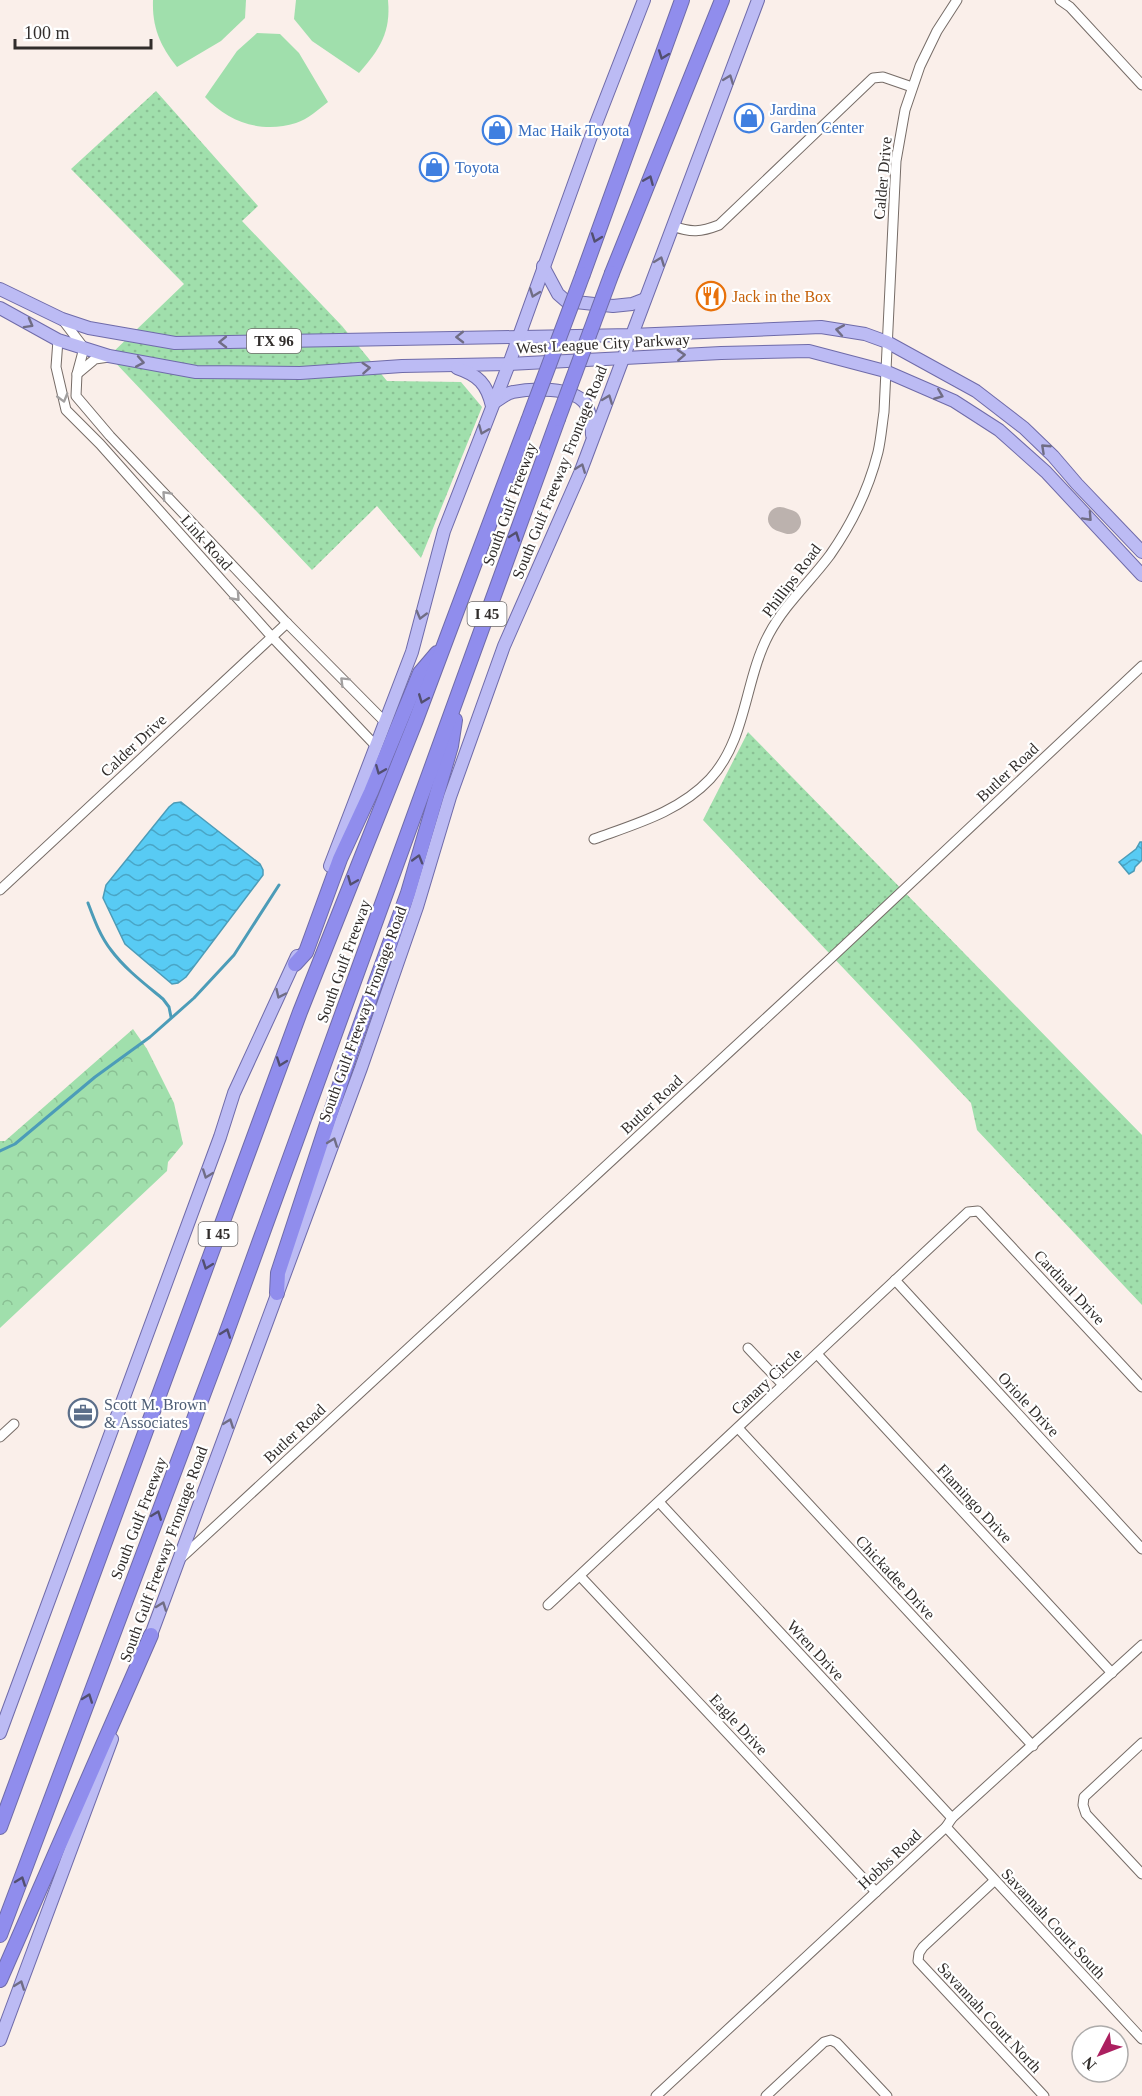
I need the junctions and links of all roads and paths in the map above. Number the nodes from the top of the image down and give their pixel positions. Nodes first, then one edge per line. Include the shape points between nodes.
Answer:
1 (644, 0) edge
2 (682, 0) edge
3 (722, 0) edge
4 (731, 0) edge
5 (758, 0) edge
6 (957, 0) edge
7 (1060, 0) edge
8 (1142, 85) edge
9 (912, 87) junction
10 (678, 109) junction
11 (673, 226) junction
12 (543, 266) junction
13 (0, 289) edge
14 (645, 299) junction
15 (0, 308) edge
16 (62, 319) junction
17 (631, 335) junction
18 (519, 336) junction
19 (58, 340) junction
20 (887, 342) junction
21 (84, 348) junction
22 (110, 356) junction
23 (622, 358) junction
24 (508, 364) junction
25 (447, 365) junction
26 (885, 371) junction
27 (77, 374) junction
28 (493, 405) junction
29 (592, 439) junction
30 (200, 531) junction
31 (188, 543) junction
32 (1142, 552) edge
33 (1142, 575) edge
34 (287, 623) junction
35 (272, 637) junction
36 (444, 645) junction
37 (1142, 666) edge
38 (459, 691) junction
39 (385, 722) junction
40 (375, 745) junction
41 (594, 839) dead end
42 (0, 890) edge
43 (295, 963) junction
44 (974, 1210) joint
45 (895, 1280) junction
46 (277, 1293) junction
47 (748, 1348) dead end
48 (817, 1354) junction
49 (783, 1385) junction
50 (1142, 1387) edge
51 (14, 1424) dead end
52 (738, 1428) junction
53 (0, 1437) edge
54 (659, 1502) junction
55 (1142, 1549) edge
56 (178, 1561) junction
57 (580, 1576) junction
58 (548, 1605) dead end
59 (151, 1635) junction
60 (1142, 1645) edge
61 (1112, 1673) junction
62 (0, 1733) edge
63 (1142, 1743) edge
64 (1033, 1746) junction
65 (952, 1818) junction
66 (0, 1827) edge
67 (946, 1827) junction
68 (1142, 1874) edge
69 (994, 1881) junction
70 (876, 1892) junction
71 (0, 1935) edge
72 (0, 1980) edge
73 (1142, 2039) edge
74 (0, 2040) edge
75 (656, 2096) edge
76 (766, 2096) edge
77 (887, 2096) edge
78 (1044, 2096) edge

1 - 12 main road
2 -> 36 highway, South Gulf Freeway / I 45, bridge
3 - 10 highway, South Gulf Freeway / I 45
4 - 10 highway via 718,34
11 -> 5 main road, South Gulf Freeway Frontage Road
6 - 9 street, Calder Drive via 937,31
7 - 8 street
9 - 11 street via 883,77 873,78 719,225 701,232
9 - 20 street, Calder Drive via 897,161
38 -> 10 highway, South Gulf Freeway / I 45, bridge via 612,273
14 -> 11 main road, South Gulf Freeway Frontage Road
12 - 14 main road via 566,301 613,306
12 -> 18 main road
13 - 16 main road, West League City Parkway / TX 96
14 - 17 main road, South Gulf Freeway Frontage Road
15 -> 19 main road, West League City Parkway / TX 96
18 -> 16 main road, West League City Parkway / TX 96 via 175,343 89,328
16 - 21 street
17 - 18 main road, West League City Parkway / TX 96
20 -> 17 main road, West League City Parkway via 821,327
17 - 23 main road, South Gulf Freeway Frontage Road
18 - 24 main road
19 - 21 main road, West League City Parkway / TX 96
19 -> 31 street, Link Road via 56,367 66,410
20 - 26 street, Calder Drive
32 -> 20 main road, West League City Parkway via 1024,428 976,391
21 - 22 main road, West League City Parkway / TX 96
21 - 27 street, Link Road
22 -> 25 main road, West League City Parkway / TX 96 via 196,372 300,373
22 - 27 street via 95,359
23 - 24 main road, West League City Parkway / TX 96
23 -> 26 main road, West League City Parkway via 809,351
29 -> 23 main road, South Gulf Freeway Frontage Road
24 - 25 main road, West League City Parkway / TX 96
24 - 28 main road
25 - 28 main road via 471,373 484,384
26 -> 33 main road, West League City Parkway via 954,401 999,430 1046,472
26 - 41 street, Phillips Road via 878,452 866,486 830,554 769,634 752,675 734,743 724,762 694,794 675,807
30 -> 27 street, Link Road via 76,396
28 - 29 main road via 511,392 558,390 580,398 587,405
28 -> 39 main road via 444,531 412,652
46 -> 29 main road, South Gulf Freeway Frontage Road via 361,1068 504,646
30 - 31 street
30 - 34 street, Link Road
31 -> 35 street, Link Road
34 - 35 street, Calder Drive
39 -> 34 street, Link Road
35 - 40 street, Link Road
35 - 42 street, Calder Drive
36 -> 43 highway via 420,673 340,859 306,952
36 -> 66 highway, South Gulf Freeway / I 45 via 300,1012
37 - 56 street, Butler Road
46 -> 38 highway via 278,1273 408,893 451,746
71 -> 38 highway, South Gulf Freeway / I 45 via 226,1334
39 - 40 main road
40 - 43 main road
43 -> 62 main road via 234,1093
44 - 45 street, Canary Circle
44 - 50 street, Cardinal Drive
45 - 48 street, Canary Circle
45 - 55 street, Oriole Drive
56 -> 46 main road, South Gulf Freeway Frontage Road
47 - 49 street
48 - 49 street, Canary Circle
48 - 61 street, Flamingo Drive
49 - 52 street, Canary Circle
51 - 53 street
52 - 54 street, Canary Circle
52 - 64 street, Chickadee Drive
54 - 57 street, Canary Circle
54 - 65 street, Wren Drive
59 -> 56 main road, South Gulf Freeway Frontage Road
57 - 58 street, Canary Circle
57 - 70 street, Eagle Drive
59 - 72 highway
74 -> 59 main road, South Gulf Freeway Frontage Road
60 - 61 street, Hobbs Road
61 - 64 street, Hobbs Road
63 - 68 street via 1084,1797 1083,1805 1086,1814
64 - 65 street, Hobbs Road
65 - 67 street, Hobbs Road
67 - 69 street, Savannah Court South
67 - 70 street, Hobbs Road
69 - 73 street, Savannah Court South
69 - 78 street, Savannah Court North via 923,1947 918,1961
70 - 75 street, Hobbs Road
76 - 77 street via 824,2042 831,2040

